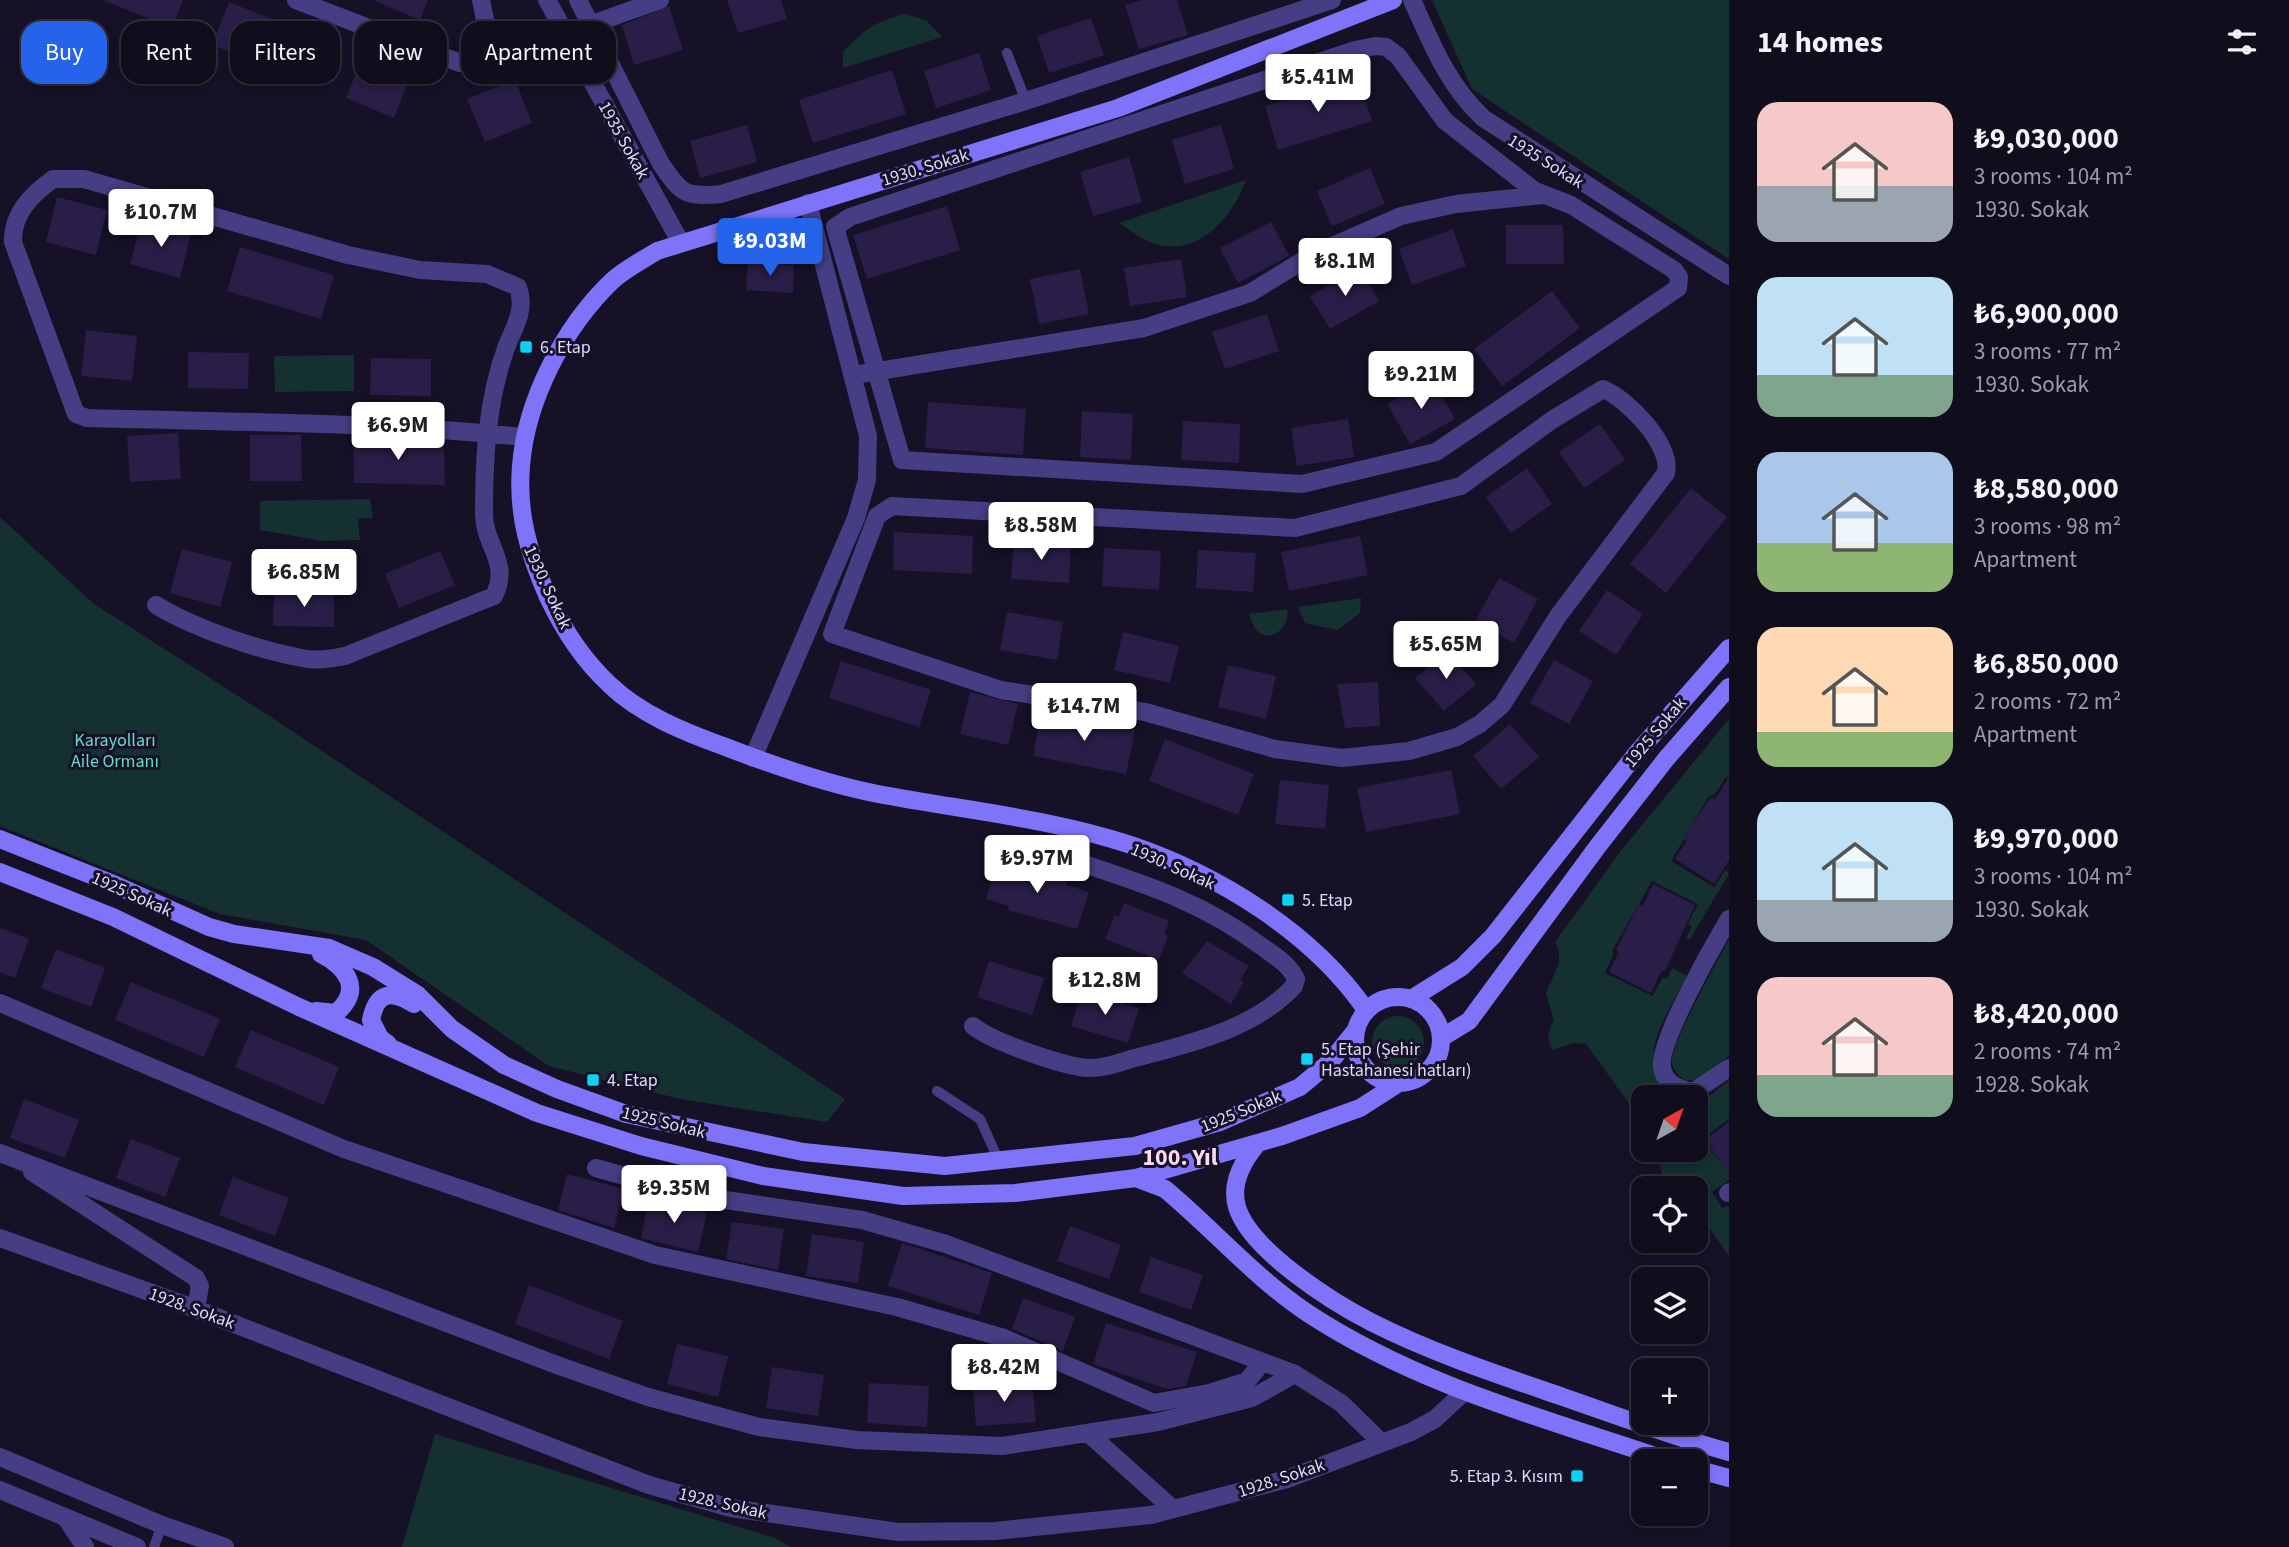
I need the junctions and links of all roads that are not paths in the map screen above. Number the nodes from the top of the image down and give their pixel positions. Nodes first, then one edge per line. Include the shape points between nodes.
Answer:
1 (296, 0) edge
2 (481, 0) edge
3 (547, 0) edge
4 (578, 0) edge
5 (660, 0) edge
6 (1332, 0) edge
7 (1393, 0) edge
8 (1412, 0) edge
9 (485, 21) edge
10 (558, 21) edge
11 (589, 21) edge
12 (605, 21) edge
13 (1007, 53) dead end
14 (461, 62) edge
15 (616, 74) edge
16 (593, 84) edge
17 (1026, 102) junction
18 (1543, 195) junction
19 (808, 203) junction
20 (681, 243) junction
21 (1729, 276) edge
22 (876, 371) junction
23 (853, 374) junction
24 (486, 433) junction
25 (523, 437) junction
26 (156, 605) dead end
27 (810, 625) junction
28 (832, 634) junction
29 (1729, 648) edge
30 (1729, 687) edge
31 (753, 758) junction
32 (0, 839) edge
33 (1069, 859) dead end
34 (1170, 861) junction
35 (0, 872) edge
36 (1158, 888) junction
37 (1729, 919) edge
38 (277, 941) junction
39 (1411, 999) junction
40 (0, 1003) edge
41 (299, 1007) junction
42 (1366, 1010) junction
43 (973, 1026) dead end
44 (452, 1029) junction
45 (1355, 1031) junction
46 (1441, 1038) junction
47 (403, 1055) junction
48 (1729, 1068) edge
49 (1399, 1083) junction
50 (937, 1091) dead end
51 (1258, 1144) junction
52 (8, 1156) edge
53 (999, 1161) junction
54 (596, 1168) dead end
55 (1136, 1178) junction
56 (0, 1238) edge
57 (196, 1309) junction
58 (1262, 1363) junction
59 (1295, 1374) junction
60 (1464, 1393) junction
61 (1088, 1433) junction
62 (1382, 1443) junction
63 (1634, 1449) edge
64 (1729, 1452) edge
65 (0, 1457) edge
66 (1708, 1472) edge
67 (1729, 1478) edge
68 (0, 1490) edge
69 (1173, 1509) junction
70 (66, 1518) junction
71 (162, 1525) junction
72 (182, 1540) edge
73 (85, 1547) edge
74 (137, 1547) edge
75 (154, 1547) edge
76 (225, 1547) edge

1 - 14 street via 448,61
2 - 9 street
3 - 10 street, 1935 Sokak
4 - 11 street
5 - 12 street
6 - 17 street
7 - 19 main road, 1930. Sokak via 1118,107
8 - 21 street, 1935 Sokak via 1444,73 1483,118
13 - 17 lane
15 - 17 street via 661,164 678,189 689,195 721,194
16 - 20 street, 1935 Sokak
18 - 22 street via 1456,204 1401,216 1312,256 1250,293 1144,328
18 - 22 street via 1445,121 1398,56 1386,47 1355,50 850,217 835,227
18 - 22 street via 1572,205 1674,270 1678,288 1436,452 1303,484 902,460
19 - 20 main road, 1930. Sokak
19 - 23 street
20 - 25 main road, 1930. Sokak via 657,251 613,280 578,322 551,367
22 - 23 street
23 - 27 street via 868,436 867,480
24 - 24 street via 76,414 16,256 13,225 53,179 84,179 348,255 408,268 502,279 518,287 523,302 502,359
24 - 25 street
24 - 26 street via 484,525 501,572 494,596 486,601 345,656 326,659 309,659 244,641 175,617
25 - 31 main road, 1930. Sokak via 522,528 556,614 584,656 611,687 644,711
27 - 28 street
27 - 31 street
28 - 28 street via 877,516 892,506 1295,528 1461,486 1603,389 1615,393 1653,433 1668,461 1666,473 1558,616 1502,705 1457,737 1409,751 1342,758 1275,749 1145,712 1002,690
29 - 39 main road, 1925 Sokak via 1636,754 1493,936 1462,967
30 - 46 main road, 1925 Sokak via 1604,838 1469,1021
31 - 34 main road, 1930. Sokak via 873,793 1051,824
32 - 38 main road, 1925 Sokak via 209,927
33 - 36 street
34 - 36 street
34 - 42 main road, 1930. Sokak via 1231,892 1286,929 1329,964
35 - 41 main road, 1925 Sokak via 113,917
36 - 43 street via 1226,919 1286,964 1296,979 1294,986 1258,1013 1208,1037 1102,1067 1061,1061 987,1037
37 - 48 street via 1668,1037 1662,1068 1673,1085 1693,1092
38 - 41 main road via 320,953 335,961 350,979 346,1000 336,1013
38 - 44 main road, 1925 Sokak via 329,948 373,967 418,995
39 - 42 main road via 1387,998
39 - 46 main road via 1432,1014
40 - 58 street via 357,1154 655,1255 897,1307 1004,1338 1154,1402 1247,1381
41 - 47 main road, 1925 Sokak
42 - 45 main road
44 - 47 main road via 394,993 386,995 371,1020 380,1038
44 - 53 main road, 1925 Sokak via 504,1065 626,1114 803,1152 945,1167
45 - 49 main road via 1357,1056 1364,1068
45 - 53 main road, 1925 Sokak via 1331,1061 1300,1087 1220,1122 1135,1146
46 - 49 main road via 1440,1052 1424,1074
47 - 55 main road, 1925 Sokak via 537,1113 641,1146 763,1176 902,1196 1015,1193
49 - 51 main road, 1925 Sokak via 1360,1108
50 - 53 lane via 981,1119
51 - 55 main road, 1925 Sokak
51 - 64 main road, 1925 Sokak via 1242,1162 1236,1183 1236,1205 1248,1229 1262,1245 1336,1300 1380,1326 1489,1371
52 - 57 street via 196,1278 200,1286
52 - 61 street via 557,1365 759,1427 857,1440 1002,1446
54 - 58 street via 692,1195 862,1220 946,1244
55 - 60 main road via 1165,1189 1307,1312 1396,1363
56 - 57 street, 1928. Sokak
57 - 69 street, 1928. Sokak via 649,1485 731,1508 898,1532 1008,1530
58 - 59 street
59 - 61 street via 1252,1398 1158,1422
59 - 62 street via 1341,1404
60 - 62 street, 1928. Sokak via 1435,1419
60 - 63 main road
61 - 69 street
62 - 69 street, 1928. Sokak via 1287,1479
65 - 71 street
66 - 67 main road
68 - 70 street
70 - 73 street
70 - 74 street
71 - 72 street
71 - 75 lane
72 - 76 street

